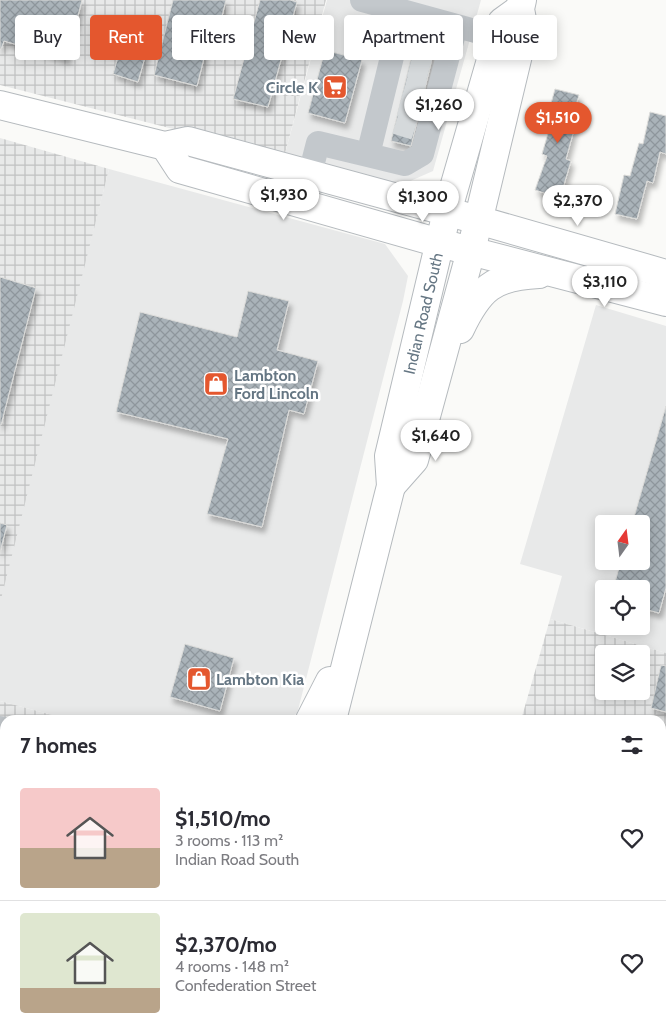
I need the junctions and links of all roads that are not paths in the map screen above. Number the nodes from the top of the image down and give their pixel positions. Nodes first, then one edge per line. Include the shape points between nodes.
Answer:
1 (362, 0) edge
2 (517, 3) edge
3 (403, 12) junction
4 (414, 15) edge
5 (508, 15) edge
6 (434, 60) edge
7 (491, 60) edge
8 (488, 69) junction
9 (411, 97) junction
10 (0, 104) edge
11 (165, 146) junction
12 (368, 155) junction
13 (310, 174) junction
14 (389, 196) junction
15 (447, 212) junction
16 (478, 220) junction
17 (440, 243) junction
18 (471, 251) junction
19 (556, 273) junction
20 (666, 274) edge
21 (666, 302) edge
22 (428, 410) junction
23 (391, 486) junction
24 (355, 630) junction
25 (313, 715) edge
26 (333, 715) edge

1 - 3 street
2 - 5 main road, Indian Road South
2 - 16 main road, Indian Road South via 524,30
3 - 4 street
3 - 9 street
6 - 9 street
7 - 8 main road, Indian Road South
8 - 14 main road via 441,181 420,194
8 - 15 main road, Indian Road South
9 - 12 street
9 - 12 street via 422,154 405,164
10 - 11 main road
11 - 13 main road via 188,141
11 - 17 main road via 180,169
12 - 13 street via 318,143
13 - 14 main road
14 - 15 main road
15 - 16 main road
15 - 17 main road, Indian Road South
16 - 18 main road, Indian Road South
16 - 20 main road
17 - 18 main road
17 - 23 main road, Indian Road South via 389,456
18 - 19 main road
18 - 22 main road, Indian Road South
19 - 21 main road
19 - 22 main road via 524,274 504,279 476,298
22 - 23 main road, Indian Road South via 414,460
23 - 24 main road, Indian Road South
24 - 25 main road
24 - 26 main road, Indian Road South

